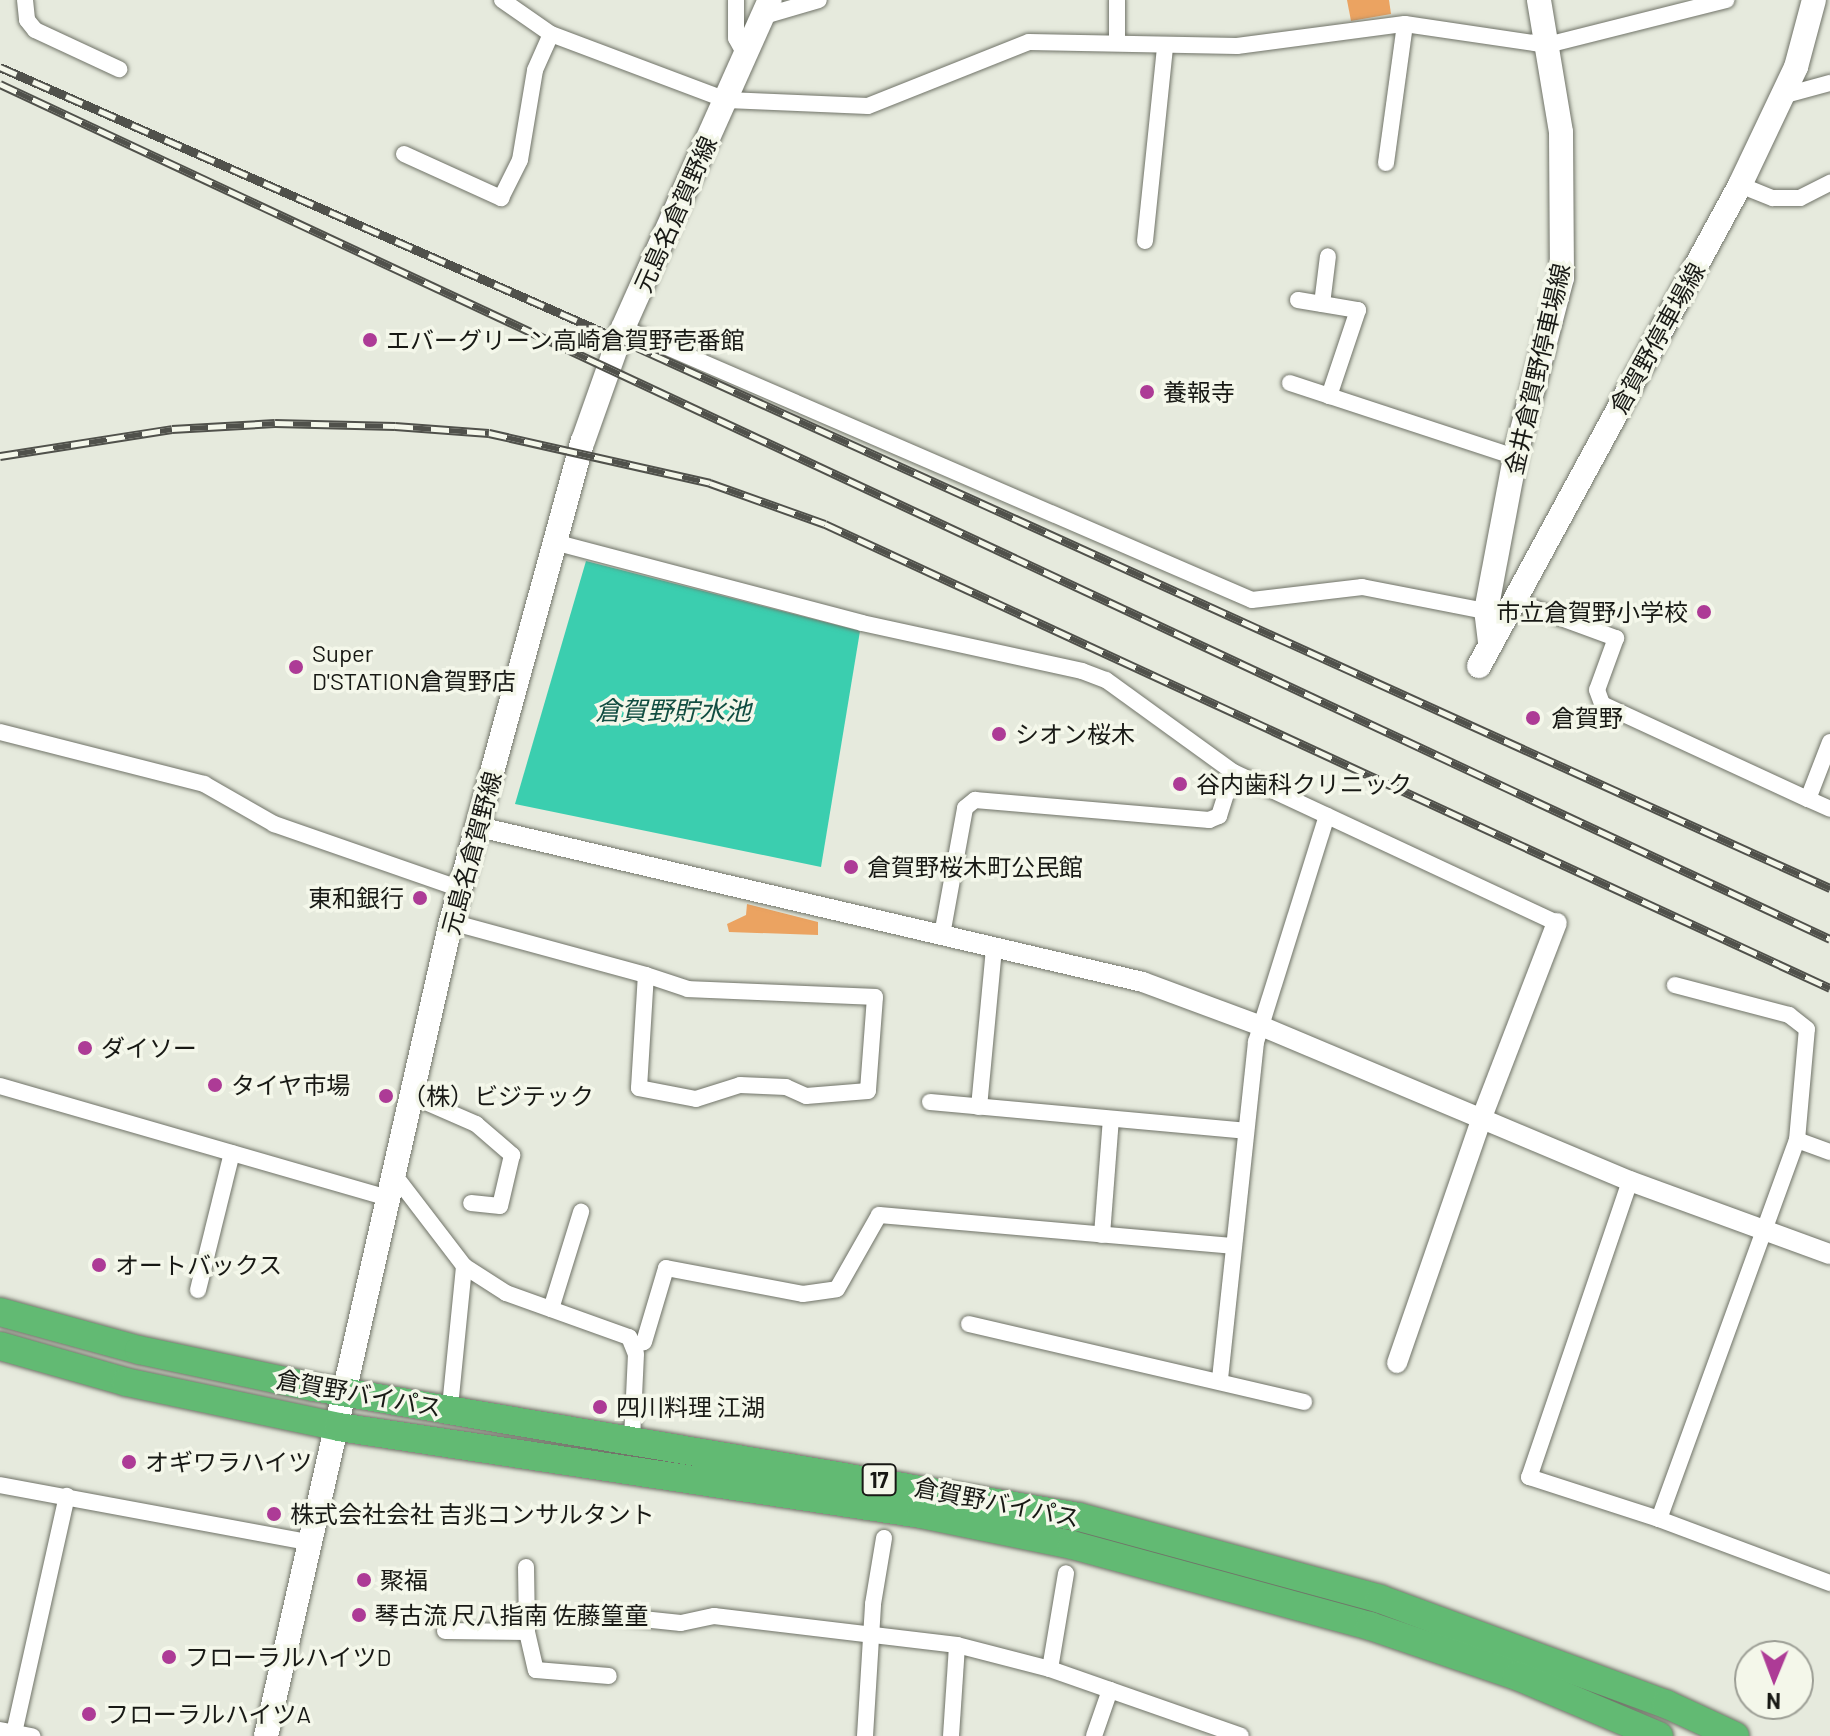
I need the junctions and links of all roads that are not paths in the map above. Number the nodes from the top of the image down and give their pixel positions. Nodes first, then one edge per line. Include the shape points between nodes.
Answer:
1 (25, 0) edge
2 (502, 0) edge
3 (736, 0) edge
4 (819, 0) edge
5 (1117, 0) edge
6 (1539, 0) edge
7 (1726, 0) edge
8 (1814, 0) edge
9 (767, 8) edge
10 (1405, 24) junction
11 (551, 34) junction
12 (1117, 43) junction
13 (1547, 45) junction
14 (1165, 46) junction
15 (747, 58) junction
16 (119, 69) dead end
17 (1830, 83) edge
18 (1782, 96) junction
19 (727, 100) junction
20 (404, 154) dead end
21 (1386, 163) dead end
22 (1830, 183) edge
23 (1740, 185) junction
24 (1145, 241) dead end
25 (1328, 256) dead end
26 (1298, 300) dead end
27 (1322, 304) junction
28 (623, 328) junction
29 (1290, 383) dead end
30 (1329, 396) junction
31 (1515, 457) junction
32 (554, 542) junction
33 (1512, 600) junction
34 (1486, 611) junction
35 (1490, 642) junction
36 (1479, 666) dead end
37 (0, 732) edge
38 (1830, 742) edge
39 (1233, 772) junction
40 (1808, 799) junction
41 (1830, 809) edge
42 (1327, 816) junction
43 (479, 827) junction
44 (463, 890) junction
45 (451, 922) junction
46 (1557, 923) joint
47 (942, 935) junction
48 (994, 947) junction
49 (646, 975) junction
50 (1675, 985) dead end
51 (1261, 1026) junction
52 (0, 1086) edge
53 (414, 1097) junction
54 (930, 1102) dead end
55 (979, 1107) junction
56 (1482, 1117) junction
57 (1111, 1119) junction
58 (1246, 1131) junction
59 (1797, 1140) junction
60 (1830, 1152) edge
61 (232, 1153) junction
62 (1630, 1181) junction
63 (394, 1188) junction
64 (471, 1203) dead end
65 (581, 1212) dead end
66 (1763, 1232) junction
67 (1102, 1235) junction
68 (1233, 1246) junction
69 (1830, 1254) edge
70 (464, 1266) junction
71 (198, 1290) dead end
72 (551, 1309) junction
73 (0, 1312) edge
74 (969, 1324) dead end
75 (635, 1345) junction
76 (0, 1346) edge
77 (1397, 1363) dead end
78 (1220, 1379) junction
79 (347, 1393) junction
80 (451, 1397) dead end
81 (1304, 1402) dead end
82 (339, 1427) junction
83 (632, 1440) junction
84 (0, 1485) edge
85 (67, 1496) junction
86 (1659, 1519) junction
87 (884, 1538) dead end
88 (314, 1543) junction
89 (526, 1567) dead end
90 (1066, 1573) dead end
91 (1830, 1583) edge
92 (614, 1616) dead end
93 (445, 1631) dead end
94 (527, 1632) junction
95 (871, 1633) junction
96 (957, 1645) junction
97 (1050, 1669) junction
98 (609, 1676) dead end
99 (1110, 1690) junction
100 (7, 1732) edge
101 (32, 1736) edge
102 (266, 1736) edge
103 (865, 1736) edge
104 (951, 1736) edge
105 (1094, 1736) edge
106 (1241, 1736) edge
107 (1659, 1736) edge
108 (1735, 1736) edge

1 - 16 street via 27,20 35,30
2 - 11 street
3 - 15 street via 736,38
4 - 9 street
5 - 12 street
6 - 13 main road, 金井倉賀野停車場線
7 - 13 street
8 - 18 main road, 倉賀野停車場線
9 - 15 main road, 元島名倉賀野線
10 - 13 street
10 - 14 street via 1237,46
10 - 21 street
11 - 19 street
11 - 20 street via 535,70 520,160 501,198
12 - 14 street
12 - 19 street via 1029,42 868,106
13 - 31 main road, 金井倉賀野停車場線 via 1564,174 1562,278
14 - 24 street
15 - 19 main road, 元島名倉賀野線
17 - 18 street
18 - 23 main road, 倉賀野停車場線
19 - 28 main road, 元島名倉賀野線
22 - 23 street via 1800,198 1773,198
23 - 33 main road, 倉賀野停車場線
25 - 27 street
26 - 27 street
27 - 30 street via 1358,310
28 - 32 main road, 元島名倉賀野線
28 - 34 street via 1252,600 1362,587
29 - 30 street
30 - 31 street
31 - 34 main road, 金井倉賀野停車場線
32 - 39 street via 862,623 1082,671 1106,680
32 - 43 main road, 元島名倉賀野線
33 - 35 main road, 倉賀野停車場線
33 - 40 street via 1616,638 1597,690 1602,704
34 - 35 main road, 金井倉賀野停車場線
35 - 36 main road, 倉賀野停車場線
37 - 44 street via 204,784 274,824
38 - 40 street
39 - 42 street
39 - 47 street via 1219,816 1209,820 975,800 965,808
40 - 41 street
42 - 46 street
42 - 51 street
43 - 44 main road, 元島名倉賀野線
43 - 47 street
44 - 45 main road, 元島名倉賀野線
45 - 49 street
45 - 53 main road, 元島名倉賀野線
46 - 56 street
47 - 48 street
48 - 51 street via 1143,982
48 - 55 street
49 - 49 street via 688,989 875,997 868,1091 806,1096 786,1087 740,1085 696,1099 639,1088
50 - 59 street via 1789,1015 1807,1029
51 - 56 street
51 - 58 street
52 - 61 street via 33,1102
53 - 63 main road, 元島名倉賀野線
53 - 64 street via 476,1124 512,1155 500,1206
54 - 55 street
55 - 57 street
56 - 62 street
56 - 77 street
57 - 58 street
57 - 67 street
58 - 68 street
59 - 60 street
59 - 66 street
61 - 63 street
61 - 71 street
62 - 66 street
62 - 86 street via 1529,1477
63 - 70 street
63 - 79 main road, 元島名倉賀野線
65 - 72 street
66 - 69 street
66 - 86 street
67 - 68 street
67 - 75 street via 879,1215 837,1289 803,1294 666,1268 644,1342
68 - 78 street
70 - 72 street via 506,1293
70 - 80 street
72 - 75 street via 629,1337
73 - 79 highway, 倉賀野バイパス / 17 via 139,1350
74 - 78 street
75 - 83 street
76 - 82 highway, 倉賀野バイパス / 17 via 126,1382
78 - 81 street
79 - 82 main road, 元島名倉賀野線
79 - 83 highway, 倉賀野バイパス / 17
82 - 88 main road, 元島名倉賀野線
82 - 107 highway, 倉賀野バイパス / 17 via 921,1514 1072,1545 1370,1626 1517,1676
83 - 108 highway, 倉賀野バイパス / 17 via 1064,1514 1230,1555 1527,1650
84 - 85 street
85 - 88 street
85 - 100 street
86 - 91 street
87 - 95 street
88 - 102 main road, 元島名倉賀野線
89 - 94 street
90 - 97 street
92 - 95 street via 681,1623 714,1616
93 - 94 street
94 - 98 street via 536,1670
95 - 96 street
95 - 103 street
96 - 97 street
96 - 104 street
97 - 99 street
99 - 105 street
99 - 106 street
100 - 101 street

